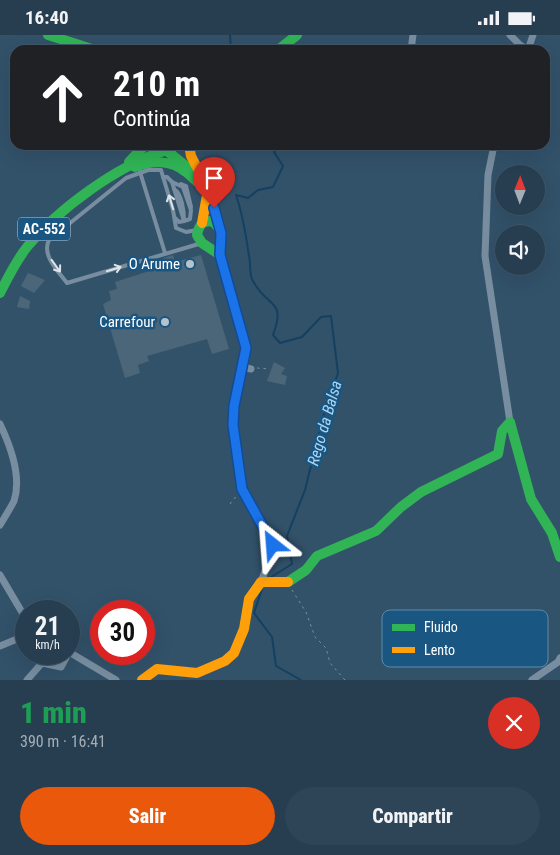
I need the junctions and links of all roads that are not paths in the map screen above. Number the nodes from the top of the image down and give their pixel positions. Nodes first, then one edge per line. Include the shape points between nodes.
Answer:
1 (48, 35) edge
2 (297, 35) edge
3 (510, 35) edge
4 (79, 45) edge
5 (284, 45) edge
6 (522, 45) edge
7 (140, 150) edge
8 (160, 150) edge
9 (163, 150) edge
10 (184, 150) edge
11 (190, 150) edge
12 (493, 150) edge
13 (140, 172) junction
14 (163, 177) junction
15 (106, 182) junction
16 (172, 182) junction
17 (206, 190) junction
18 (174, 217) junction
19 (184, 221) junction
20 (199, 227) junction
21 (220, 229) junction
22 (219, 240) junction
23 (204, 244) junction
24 (165, 253) junction
25 (220, 255) junction
26 (0, 293) edge
27 (247, 368) joint
28 (510, 422) junction
29 (0, 424) edge
30 (0, 525) edge
31 (560, 557) edge
32 (0, 575) edge
33 (263, 582) junction
34 (15, 600) edge
35 (15, 640) edge
36 (0, 646) edge
37 (560, 658) edge
38 (80, 659) edge
39 (40, 665) edge
40 (27, 680) edge
41 (116, 680) edge
42 (142, 680) edge
43 (532, 680) edge

1 - 4 street
2 - 5 street
3 - 6 street
7 - 15 street, AC-552
8 - 15 street, AC-552
9 - 17 street via 190,169
10 - 17 street
11 - 17 street
12 - 28 street via 488,175 485,256
13 - 14 lane via 161,171
13 - 24 lane
13 -> 24 lane via 126,178 50,239 46,249 67,283
14 - 16 lane
18 -> 14 lane
15 - 17 street via 140,164 156,162 179,167
15 - 26 street, AC-552 via 31,241
16 - 19 lane
16 - 19 lane via 181,184 191,210 190,219
17 - 20 street via 208,203
17 - 21 street
18 - 19 lane via 179,222
18 - 20 lane via 180,231
20 - 21 street via 212,221
20 - 23 street via 198,240
21 - 22 street
22 - 23 street via 213,245
22 - 25 street
23 - 24 lane
23 - 25 street
25 - 27 street via 246,348
27 - 33 street via 234,406 233,425 242,489 273,545
28 - 31 street via 531,499 552,533
28 - 33 street via 502,431 498,454 421,492 376,531 317,556 306,570 288,582
29 - 30 street via 8,440 16,474 14,500
32 - 34 street
33 - 42 street via 249,599 244,629 230,657 197,673 157,669
35 - 36 street
37 - 43 street via 558,663
38 - 41 street
39 - 40 street

